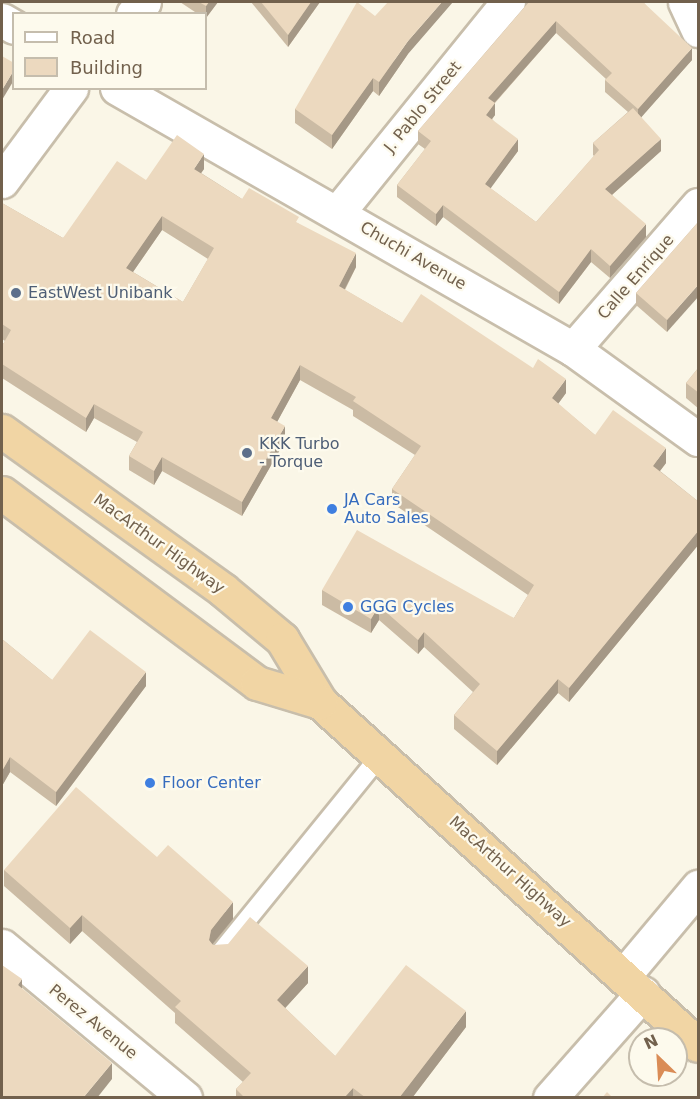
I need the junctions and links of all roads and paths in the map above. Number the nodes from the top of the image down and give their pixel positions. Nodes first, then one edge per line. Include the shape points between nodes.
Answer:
1 (508, 2) edge
2 (685, 2) edge
3 (699, 30) edge
4 (70, 90) edge
5 (121, 90) edge
6 (2, 181) edge
7 (699, 205) edge
8 (338, 212) junction
9 (573, 349) junction
10 (2, 431) edge
11 (699, 439) edge
12 (2, 493) edge
13 (320, 702) junction
14 (380, 756) junction
15 (699, 887) edge
16 (2, 946) edge
17 (220, 953) edge
18 (634, 984) junction
19 (699, 1044) edge
20 (185, 1098) edge
21 (550, 1098) edge

1 - 8 street, J. Pablo Street
2 - 3 street
4 - 6 street
5 - 8 street, Chuchi Avenue
7 - 9 street, Calle Enrique
8 - 9 street, Chuchi Avenue
9 - 11 street, Chuchi Avenue
10 - 13 highway, MacArthur Highway via 214,583 282,639
12 - 13 highway, MacArthur Highway via 257,682
13 - 14 highway, MacArthur Highway
14 - 17 lane
14 - 18 highway, MacArthur Highway
15 - 18 street
16 - 20 street, Perez Avenue
18 - 19 highway, MacArthur Highway
18 - 21 street

